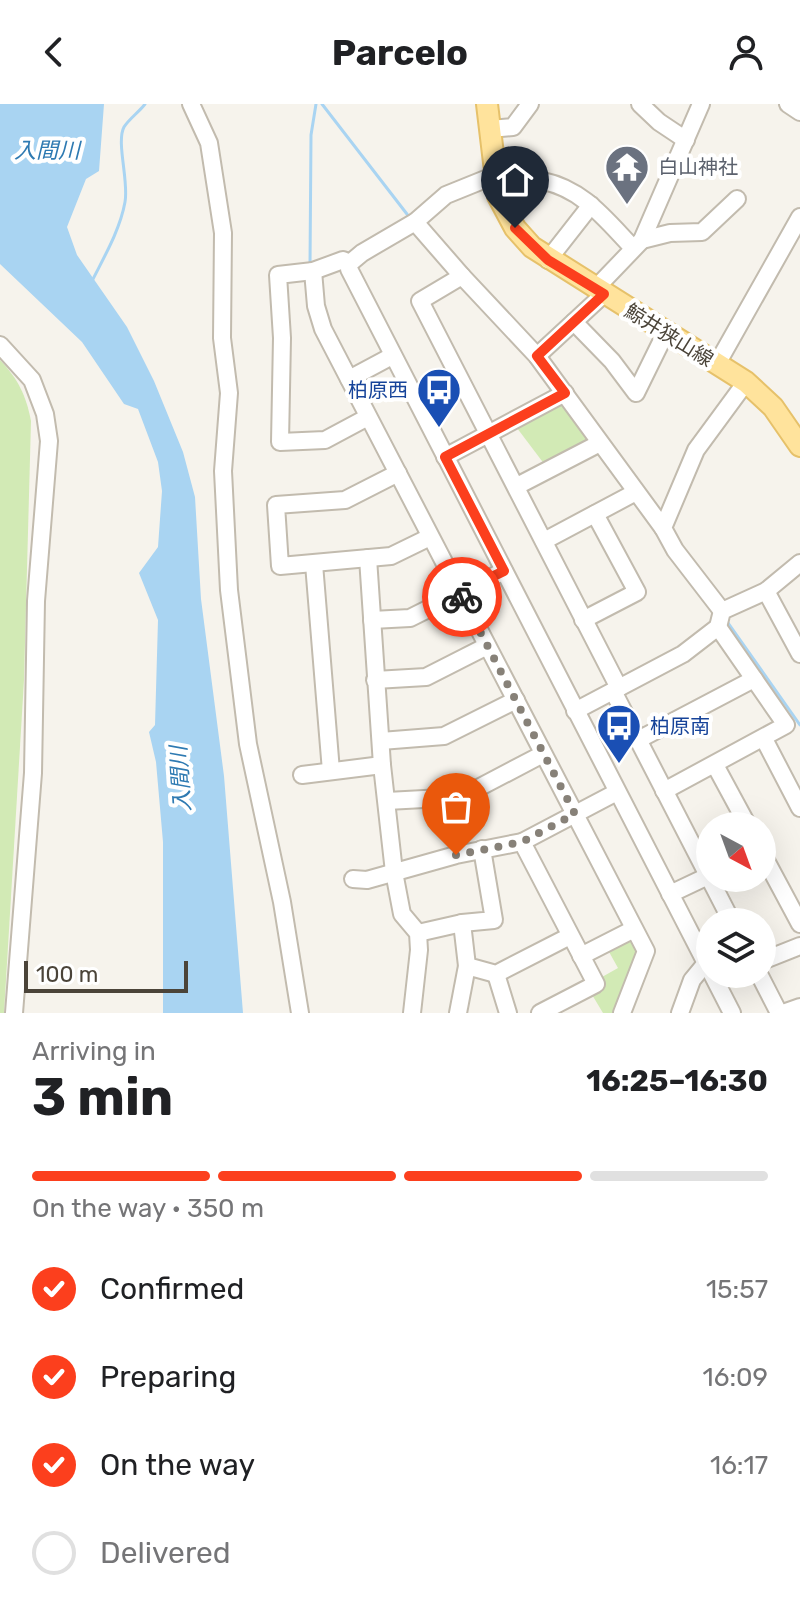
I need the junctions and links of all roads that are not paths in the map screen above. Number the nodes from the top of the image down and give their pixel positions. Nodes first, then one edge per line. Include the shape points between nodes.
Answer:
1 (191, 104) edge
2 (487, 104) edge
3 (530, 104) edge
4 (640, 104) edge
5 (701, 104) edge
6 (788, 104) edge
7 (800, 112) edge
8 (490, 129) junction
9 (686, 140) junction
10 (493, 176) junction
11 (737, 199) dead end
12 (591, 205) junction
13 (415, 222) junction
14 (798, 228) edge
15 (637, 244) junction
16 (548, 260) junction
17 (350, 263) junction
18 (313, 271) junction
19 (462, 276) junction
20 (600, 292) junction
21 (574, 322) junction
22 (665, 334) junction
23 (0, 345) edge
24 (392, 356) junction
25 (537, 356) junction
26 (717, 364) junction
27 (349, 379) junction
28 (746, 382) junction
29 (565, 393) junction
30 (368, 417) junction
31 (489, 433) junction
32 (600, 443) junction
33 (800, 444) edge
34 (445, 457) junction
35 (398, 473) junction
36 (517, 486) junction
37 (636, 492) junction
38 (595, 514) junction
39 (663, 528) junction
40 (430, 537) junction
41 (544, 541) junction
42 (368, 558) junction
43 (800, 563) edge
44 (314, 564) junction
45 (504, 571) junction
46 (766, 591) junction
47 (459, 593) junction
48 (720, 619) junction
49 (372, 620) junction
50 (583, 620) junction
51 (487, 646) junction
52 (800, 654) edge
53 (754, 679) junction
54 (375, 680) junction
55 (616, 690) junction
56 (516, 700) junction
57 (575, 711) junction
58 (764, 739) junction
59 (638, 740) junction
60 (381, 741) junction
61 (543, 754) junction
62 (382, 765) junction
63 (715, 765) junction
64 (331, 771) junction
65 (302, 775) dead end
66 (664, 791) junction
67 (617, 792) junction
68 (387, 801) junction
69 (799, 805) edge
70 (740, 812) edge
71 (575, 814) junction
72 (522, 842) junction
73 (482, 849) junction
74 (696, 853) edge
75 (394, 872) junction
76 (353, 879) dead end
77 (776, 879) edge
78 (696, 882) edge
79 (670, 894) junction
80 (462, 923) junction
81 (800, 924) edge
82 (634, 929) junction
83 (418, 933) junction
84 (570, 936) junction
85 (696, 944) edge
86 (800, 946) edge
87 (776, 955) edge
88 (581, 956) junction
89 (467, 966) junction
90 (496, 974) junction
91 (696, 977) edge
92 (719, 988) edge
93 (767, 988) edge
94 (800, 1007) edge
95 (14, 1013) edge
96 (300, 1013) edge
97 (412, 1013) edge
98 (458, 1013) edge
99 (508, 1013) edge
100 (540, 1013) edge
101 (622, 1013) edge
102 (680, 1013) edge
103 (732, 1013) edge
104 (781, 1013) edge

1 - 96 street via 209,143 223,233 229,590 250,755
2 - 8 main road, 鯨井狭山線
3 - 8 street via 513,127
4 - 9 street
5 - 9 street
6 - 7 street
8 - 10 main road, 鯨井狭山線
9 - 15 street
10 - 12 street via 564,186
10 - 13 street via 460,187
10 - 16 main road, 鯨井狭山線 via 515,228
11 - 15 street via 702,232 670,233
12 - 15 street
12 - 16 street
13 - 17 street
13 - 19 street
14 - 26 street
15 - 20 street
16 - 20 main road, 鯨井狭山線
17 - 18 street via 343,260
17 - 24 street via 353,282
18 - 27 street via 318,319
18 - 30 street via 278,275 280,442 325,440
19 - 25 street
19 - 31 street via 420,301
20 - 21 street
20 - 22 main road, 鯨井狭山線
21 - 22 street via 636,393
21 - 25 street
22 - 26 main road, 鯨井狭山線
23 - 95 street via 32,380 49,441 36,601 33,773
24 - 27 street
24 - 34 street
25 - 29 street
26 - 28 main road, 鯨井狭山線
27 - 30 street
28 - 33 main road, 鯨井狭山線
28 - 39 street via 696,450
29 - 31 street
29 - 32 street
30 - 35 street
31 - 34 street
31 - 36 street
32 - 36 street
32 - 37 street
34 - 45 street
35 - 40 street
35 - 44 street via 345,500 276,505 280,566
36 - 41 street
37 - 38 street
37 - 39 street
38 - 41 street
38 - 50 street via 637,592
39 - 48 street
40 - 42 street via 391,556
40 - 47 street
41 - 50 street
42 - 44 street
42 - 49 street
43 - 46 street
44 - 64 street
45 - 47 street
45 - 57 street
46 - 48 street
46 - 52 street
47 - 49 street via 410,618
47 - 51 street
48 - 53 street
48 - 55 street via 683,654
49 - 54 street
50 - 55 street
51 - 54 street via 426,677
51 - 56 street
53 - 58 street via 786,725
53 - 59 street
54 - 60 street
55 - 57 street
55 - 59 street
56 - 60 street via 444,736
56 - 61 street
57 - 67 street
58 - 63 street
58 - 69 street
59 - 66 street
60 - 62 street
61 - 68 street via 461,797
61 - 71 street
62 - 64 street
62 - 68 street
63 - 66 street
63 - 70 street
64 - 65 street
66 - 74 street
67 - 71 street
67 - 79 street
68 - 75 street
71 - 72 street
71 - 82 street
72 - 73 street
72 - 84 street
73 - 75 street
73 - 80 street via 494,920
75 - 76 street
75 - 83 street via 402,914
77 - 81 street
78 - 79 street
79 - 85 street
80 - 83 street
80 - 89 street
82 - 88 street
82 - 101 street via 646,951
83 - 97 street
84 - 88 street
84 - 90 street
86 - 87 street
88 - 100 street via 596,984
89 - 90 street
89 - 98 street
90 - 99 street
91 - 102 street
92 - 103 street
93 - 104 street
94 - 104 street

